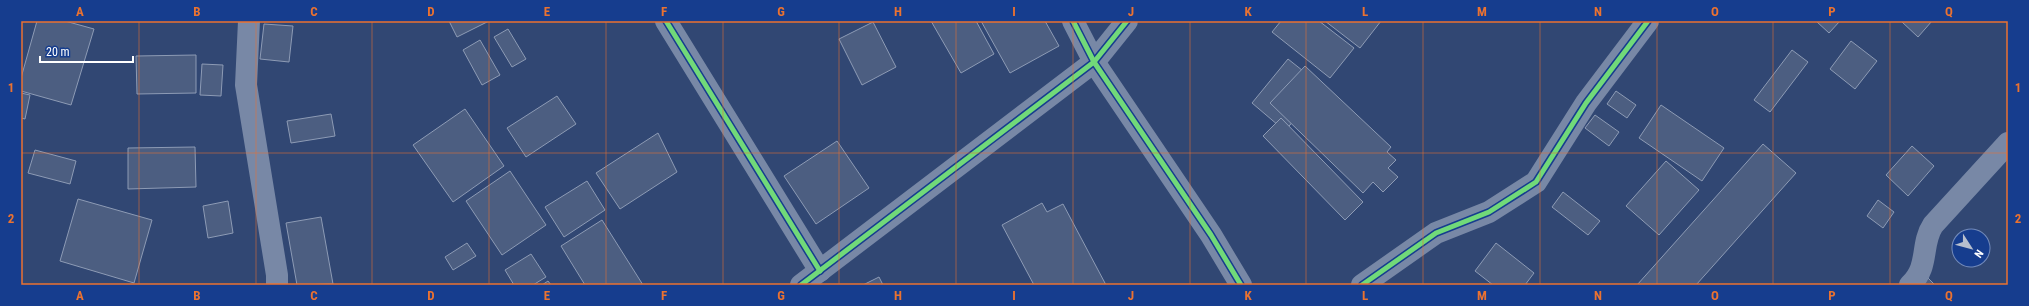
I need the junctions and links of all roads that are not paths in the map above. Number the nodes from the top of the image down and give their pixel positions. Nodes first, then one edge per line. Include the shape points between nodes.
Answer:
1 (249, 21) edge
2 (666, 21) edge
3 (1073, 21) edge
4 (1127, 21) edge
5 (1648, 21) edge
6 (1094, 62) junction
7 (2008, 143) edge
8 (820, 271) junction
9 (277, 285) edge
10 (801, 285) edge
11 (1241, 285) edge
12 (1362, 285) edge
13 (1910, 285) edge

1 - 9 street via 246,85
2 - 8 street
3 - 6 street
4 - 6 street
5 - 12 street via 1586,103 1536,182 1489,212 1436,233
6 - 8 street
6 - 11 street via 1211,235
7 - 13 street via 1933,225 1928,233 1923,266 1918,278
8 - 10 street

